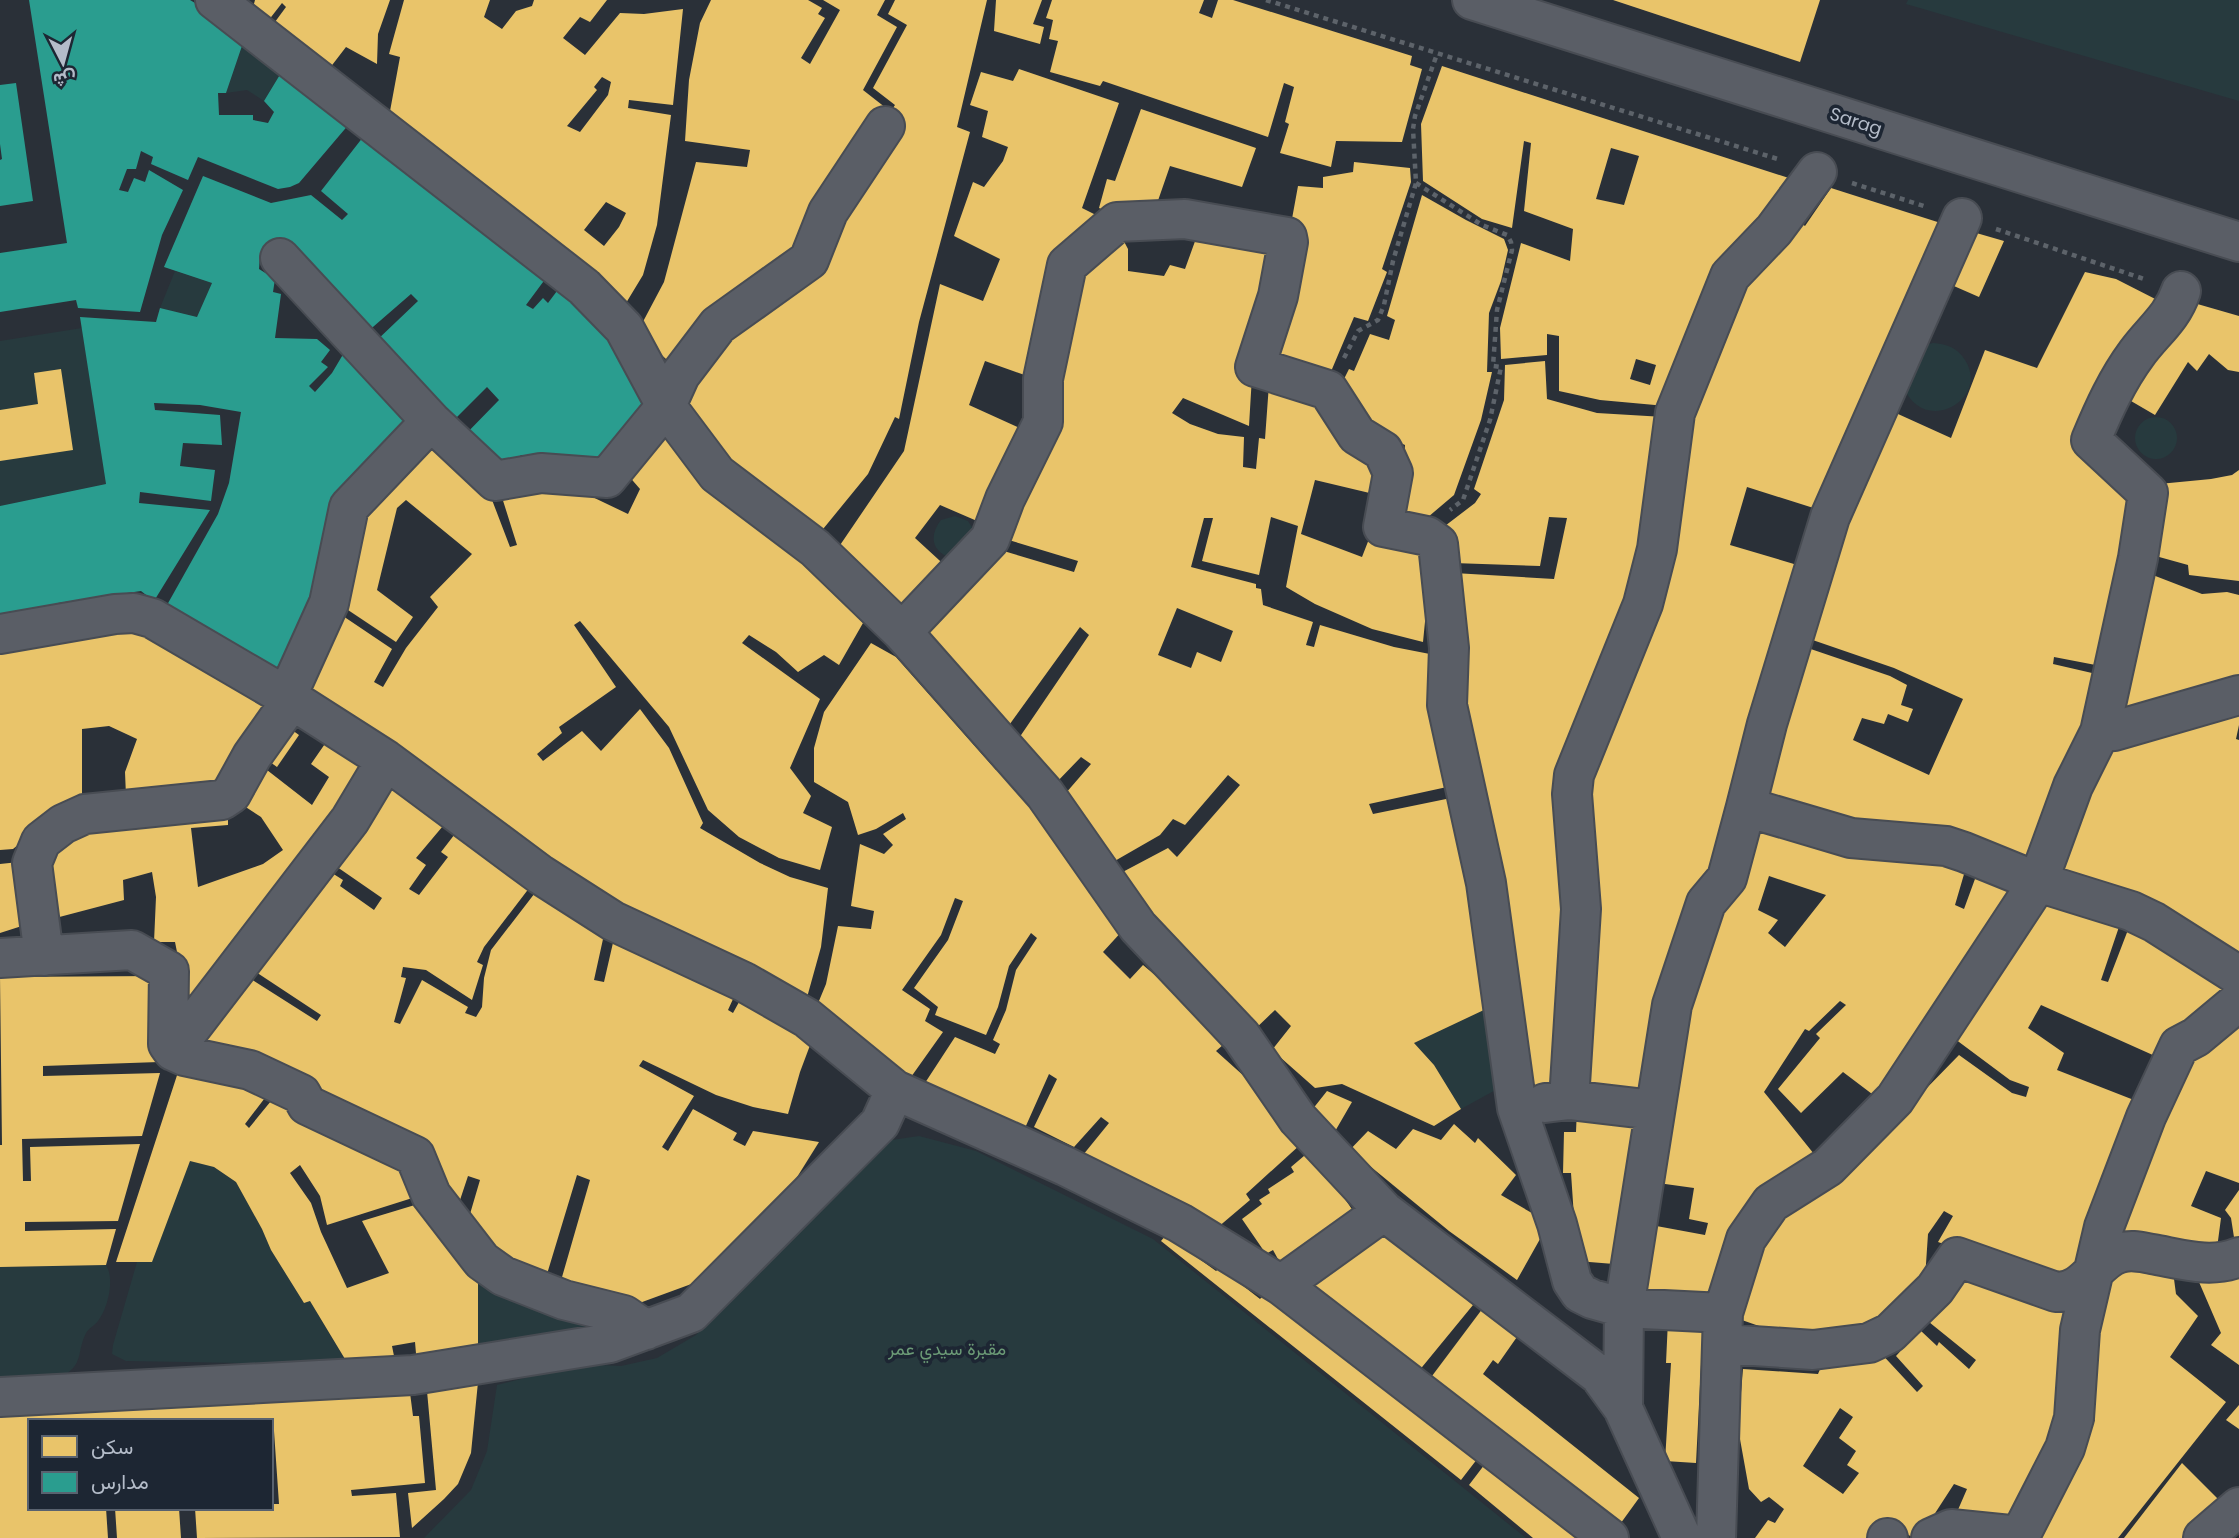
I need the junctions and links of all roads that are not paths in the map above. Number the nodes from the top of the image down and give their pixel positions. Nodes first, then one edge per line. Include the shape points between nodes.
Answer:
1 (215, 0) edge
2 (1472, 0) edge
3 (886, 127) dead end
4 (1816, 172) road end
5 (1962, 218) road end
6 (2239, 242) edge
7 (280, 258) dead end
8 (2181, 291) road end
9 (666, 406) junction
10 (431, 421) junction
11 (902, 632) junction
12 (0, 634) edge
13 (2239, 695) edge
14 (289, 698) junction
15 (2100, 732) junction
16 (386, 760) junction
17 (1746, 807) junction
18 (2038, 882) junction
19 (44, 956) junction
20 (0, 958) edge
21 (2239, 976) edge
22 (2239, 1001) edge
23 (173, 1051) junction
24 (895, 1090) junction
25 (1569, 1100) junction
26 (1517, 1108) junction
27 (1654, 1110) junction
28 (1384, 1211) junction
29 (2239, 1256) edge
30 (2094, 1272) junction
31 (1281, 1285) junction
32 (1624, 1308) junction
33 (1723, 1328) junction
34 (646, 1330) junction
35 (0, 1397) edge
36 (1623, 1408) junction
37 (2239, 1507) edge
38 (1609, 1538) edge
39 (1682, 1538) edge
40 (1716, 1538) edge
41 (1931, 1538) edge
42 (2203, 1538) edge

1 - 9 street via 584,287 624,328
2 - 6 street, Sarag
3 - 9 street via 828,212 808,260 718,325 680,375
4 - 25 street via 1774,230 1730,275 1675,413 1657,549 1643,604 1574,775 1581,909
5 - 17 street via 1830,517
7 - 10 street
8 - 15 street via 2176,307 2137,353 2108,400 2091,440 2148,493
9 - 10 street via 607,478 541,473 495,481
9 - 11 street via 717,474 815,548
10 - 14 street via 349,507 329,603
11 - 26 street via 990,540 1043,422 1043,379 1067,265 1117,222 1185,219 1287,237 1278,296 1255,367 1328,390 1357,435 1383,451 1393,473 1383,527 1427,536 1438,544 1449,648 1447,705 1486,883
11 - 28 street via 1045,794 1138,927 1241,1036 1298,1119
12 - 14 street via 134,613 152,618
13 - 15 street
14 - 16 street
14 - 19 street via 231,794 222,800 85,814 41,841 32,863
15 - 18 street via 2073,786
16 - 23 street via 350,820
16 - 24 street via 541,875 613,921 744,982 807,1018
17 - 18 street via 1850,838 1946,846
17 - 27 street via 1727,878 1706,903 1672,1005
18 - 21 street via 2131,911
18 - 33 street via 1895,1099 1828,1167 1771,1203 1746,1239
19 - 20 street
19 - 23 street via 132,950 169,971 168,1044
22 - 30 street via 2179,1046 2104,1227
23 - 34 street via 250,1070 301,1094 307,1105 415,1156 431,1195 482,1261 503,1276 564,1300 624,1315
24 - 31 street via 1180,1223
24 - 34 street via 880,1123 729,1278 691,1313
25 - 26 street
25 - 27 street
26 - 32 street via 1572,1281 1580,1293
27 - 32 street
28 - 31 street
28 - 36 street via 1599,1375
29 - 30 street via 2212,1264 2132,1250 2116,1253
30 - 33 street via 2074,1288 2056,1292 1957,1257 1936,1289 1890,1333 1844,1348 1813,1350
30 - 41 street via 2080,1330 2074,1418 2065,1448 2020,1535 1951,1529
31 - 38 street
32 - 33 street
32 - 36 street
33 - 40 street
34 - 35 street via 610,1343 413,1375
36 - 39 street
37 - 42 street

